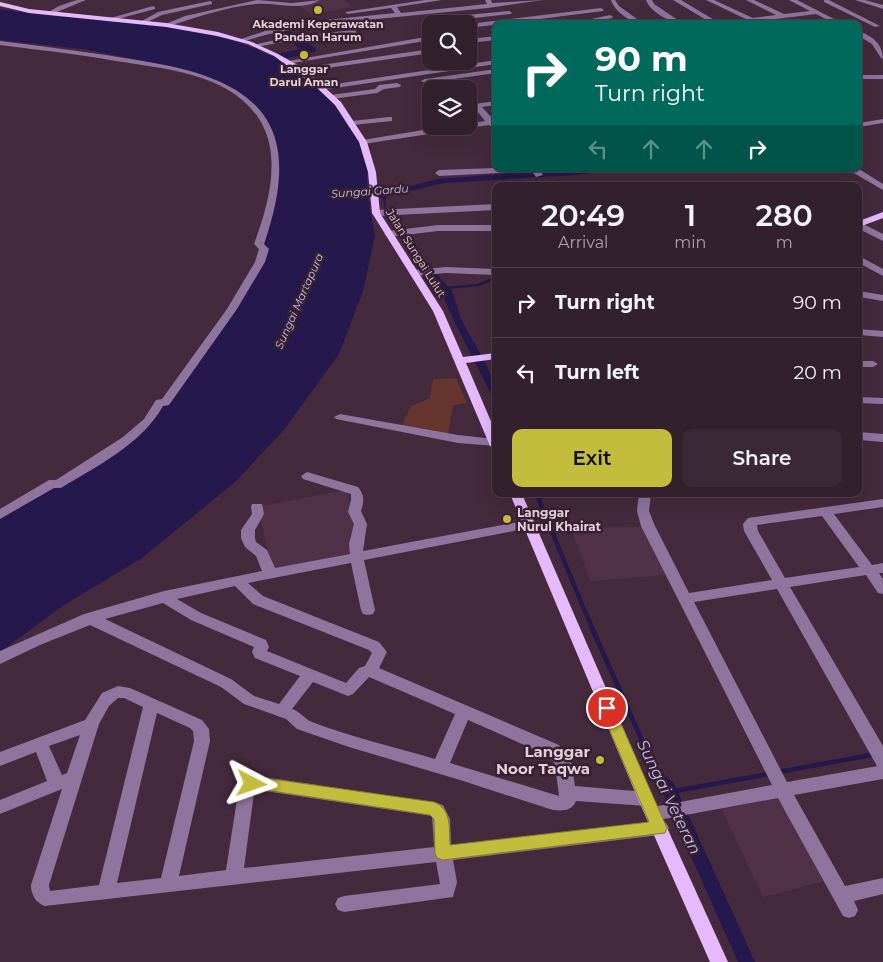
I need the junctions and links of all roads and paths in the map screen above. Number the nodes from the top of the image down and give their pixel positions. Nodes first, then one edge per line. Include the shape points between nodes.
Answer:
1 (83, 0) edge
2 (266, 0) edge
3 (317, 0) edge
4 (439, 0) edge
5 (540, 0) edge
6 (648, 0) edge
7 (676, 0) edge
8 (709, 0) edge
9 (749, 0) edge
10 (792, 0) edge
11 (858, 0) edge
12 (613, 1) edge
13 (826, 1) edge
14 (256, 2) junction
15 (489, 2) edge
16 (210, 3) dead end
17 (0, 4) edge
18 (582, 5) dead end
19 (393, 6) junction
20 (153, 8) dead end
21 (555, 8) dead end
22 (117, 9) dead end
23 (601, 10) dead end
24 (883, 10) edge
25 (348, 12) dead end
26 (518, 12) dead end
27 (818, 12) junction
28 (50, 13) junction
29 (509, 13) junction
30 (400, 15) junction
31 (477, 16) edge
32 (610, 17) dead end
33 (783, 17) junction
34 (100, 18) junction
35 (110, 19) junction
36 (518, 20) edge
37 (534, 20) edge
38 (584, 20) dead end
39 (636, 20) edge
40 (675, 20) edge
41 (711, 20) edge
42 (833, 20) edge
43 (143, 22) junction
44 (277, 23) dead end
45 (166, 24) junction
46 (492, 24) edge
47 (306, 25) junction
48 (477, 25) edge
49 (880, 27) edge
50 (862, 28) edge
51 (492, 30) edge
52 (354, 32) dead end
53 (477, 32) edge
54 (422, 33) edge
55 (416, 34) junction
56 (862, 35) edge
57 (395, 37) dead end
58 (492, 38) edge
59 (241, 40) junction
60 (422, 40) joint
61 (477, 40) edge
62 (0, 43) edge
63 (256, 46) junction
64 (422, 52) edge
65 (883, 57) edge
66 (281, 58) junction
67 (492, 63) edge
68 (300, 70) junction
69 (492, 72) edge
70 (883, 76) edge
71 (862, 77) edge
72 (432, 80) edge
73 (401, 84) dead end
74 (322, 88) junction
75 (331, 97) junction
76 (492, 104) edge
77 (477, 105) edge
78 (477, 109) edge
79 (389, 119) dead end
80 (883, 121) edge
81 (492, 122) edge
82 (352, 123) junction
83 (492, 124) edge
84 (862, 124) edge
85 (477, 125) edge
86 (422, 133) edge
87 (363, 142) junction
88 (492, 170) edge
89 (858, 172) edge
90 (439, 173) dead end
91 (883, 186) edge
92 (492, 207) edge
93 (381, 210) junction
94 (883, 215) edge
95 (862, 224) edge
96 (862, 227) edge
97 (492, 228) edge
98 (392, 233) junction
99 (883, 238) edge
100 (862, 261) edge
101 (419, 272) junction
102 (492, 272) edge
103 (883, 272) edge
104 (862, 294) edge
105 (883, 298) edge
106 (862, 332) edge
107 (883, 334) edge
108 (491, 357) edge
109 (460, 361) junction
110 (862, 364) edge
111 (872, 364) dead end
112 (862, 400) edge
113 (883, 401) edge
114 (340, 417) dead end
115 (492, 435) edge
116 (862, 436) edge
117 (883, 438) edge
118 (492, 443) edge
119 (307, 476) dead end
120 (517, 497) edge
121 (644, 498) edge
122 (883, 503) edge
123 (257, 507) dead end
124 (825, 511) junction
125 (0, 515) edge
126 (529, 524) junction
127 (358, 557) junction
128 (876, 569) edge
129 (270, 574) junction
130 (238, 580) junction
131 (780, 584) junction
132 (883, 589) edge
133 (164, 596) junction
134 (686, 598) junction
135 (368, 610) dead end
136 (89, 618) junction
137 (0, 658) edge
138 (371, 670) junction
139 (312, 674) junction
140 (152, 703) junction
141 (282, 711) junction
142 (464, 711) junction
143 (91, 724) junction
144 (40, 743) junction
145 (0, 758) edge
146 (881, 760) edge
147 (440, 767) junction
148 (65, 781) junction
149 (779, 784) junction
150 (568, 794) junction
151 (0, 808) edge
152 (657, 813) junction
153 (443, 853) junction
154 (234, 876) junction
155 (168, 884) junction
156 (883, 886) edge
157 (106, 891) junction
158 (344, 904) dead end
159 (719, 962) edge

1 - 28 street
2 - 14 street
3 - 14 street via 292,5
4 - 19 street
5 - 15 street
6 - 40 street
7 - 41 street
8 - 33 street via 752,20
9 - 33 street
10 - 27 street
11 - 24 street
12 - 39 street
13 - 49 street
14 - 45 street
15 - 30 street
16 - 43 street via 160,13
17 - 28 main road, Jalan Sungai Lulut
18 - 21 street
19 - 25 street
19 - 30 street
20 - 35 street
22 - 34 street
23 - 37 street
26 - 29 street
27 - 33 street
27 - 42 street
28 - 34 main road, Jalan Sungai Lulut
29 - 31 street
29 - 36 street
30 - 47 street
32 - 38 street
34 - 35 main road, Jalan Sungai Lulut
35 - 43 main road, Jalan Sungai Lulut
43 - 45 main road, Jalan Sungai Lulut
44 - 47 street via 299,19
45 - 59 main road, Jalan Sungai Lulut
46 - 48 street
47 - 59 street
49 - 50 street
51 - 53 street
52 - 63 street via 292,38
54 - 55 street
55 - 57 street
55 - 60 street
56 - 65 street via 875,43
58 - 61 street
59 - 63 main road, Jalan Sungai Lulut
60 - 66 street
62 - 125 street via 110,57 201,75 236,92 260,113 276,167 272,200 259,244 264,249 260,262 232,309 165,403 160,402 149,420 125,442
63 - 66 main road, Jalan Sungai Lulut
64 - 68 street
66 - 68 main road, Jalan Sungai Lulut
67 - 74 street
68 - 74 main road, Jalan Sungai Lulut
69 - 72 street
70 - 71 street
73 - 75 street via 377,91
74 - 75 main road, Jalan Sungai Lulut
75 - 82 main road, Jalan Sungai Lulut
76 - 77 street
78 - 81 street
79 - 82 street
80 - 84 street
82 - 87 main road, Jalan Sungai Lulut
83 - 85 street
86 - 87 street
87 - 93 main road, Jalan Sungai Lulut
88 - 90 street
89 - 91 street
92 - 93 street
93 - 98 main road, Jalan Sungai Lulut
94 - 95 main road
96 - 99 street
97 - 98 street via 438,228
98 - 101 main road, Jalan Sungai Lulut
100 - 103 street
101 - 102 street
101 - 109 main road, Jalan Sungai Lulut
104 - 105 street
106 - 107 street
108 - 109 main road
109 - 115 main road, Jalan Sungai Lulut
110 - 111 street
112 - 113 street
114 - 118 street
116 - 117 street
119 - 127 street via 356,492 358,500 354,512 361,526 356,544
120 - 126 main road
121 - 134 street via 645,519
122 - 124 street
123 - 129 street via 258,514 248,530 248,538 267,562
124 - 128 street
124 - 131 street via 750,524 751,532
126 - 127 street
126 - 152 main road
127 - 129 street
127 - 135 street
128 - 131 street
128 - 132 street
129 - 130 street
130 - 133 street
130 - 138 street via 258,600 374,646 380,652
131 - 134 street
131 - 146 street
133 - 136 street
133 - 139 street via 171,604 261,644 260,654
134 - 149 street
136 - 137 street
136 - 141 street via 226,683 249,700
138 - 139 street via 364,672 348,690
138 - 142 street
139 - 141 street
140 - 143 street via 125,692 114,692 103,700
140 - 155 street via 196,724 202,733
140 - 157 street
141 - 147 street via 312,728
142 - 147 street
142 - 150 street via 553,750 563,760
143 - 144 street
143 - 148 street
144 - 145 street
144 - 148 street
146 - 149 street
147 - 150 street via 553,803 568,802
148 - 151 street
148 - 157 street via 40,891 49,899
149 - 152 street
149 - 156 street via 846,903
150 - 152 street
152 - 153 street
152 - 159 main road
153 - 154 street
153 - 154 street via 441,816 434,809 258,783 248,787
153 - 158 street via 448,891
154 - 155 street
155 - 157 street

